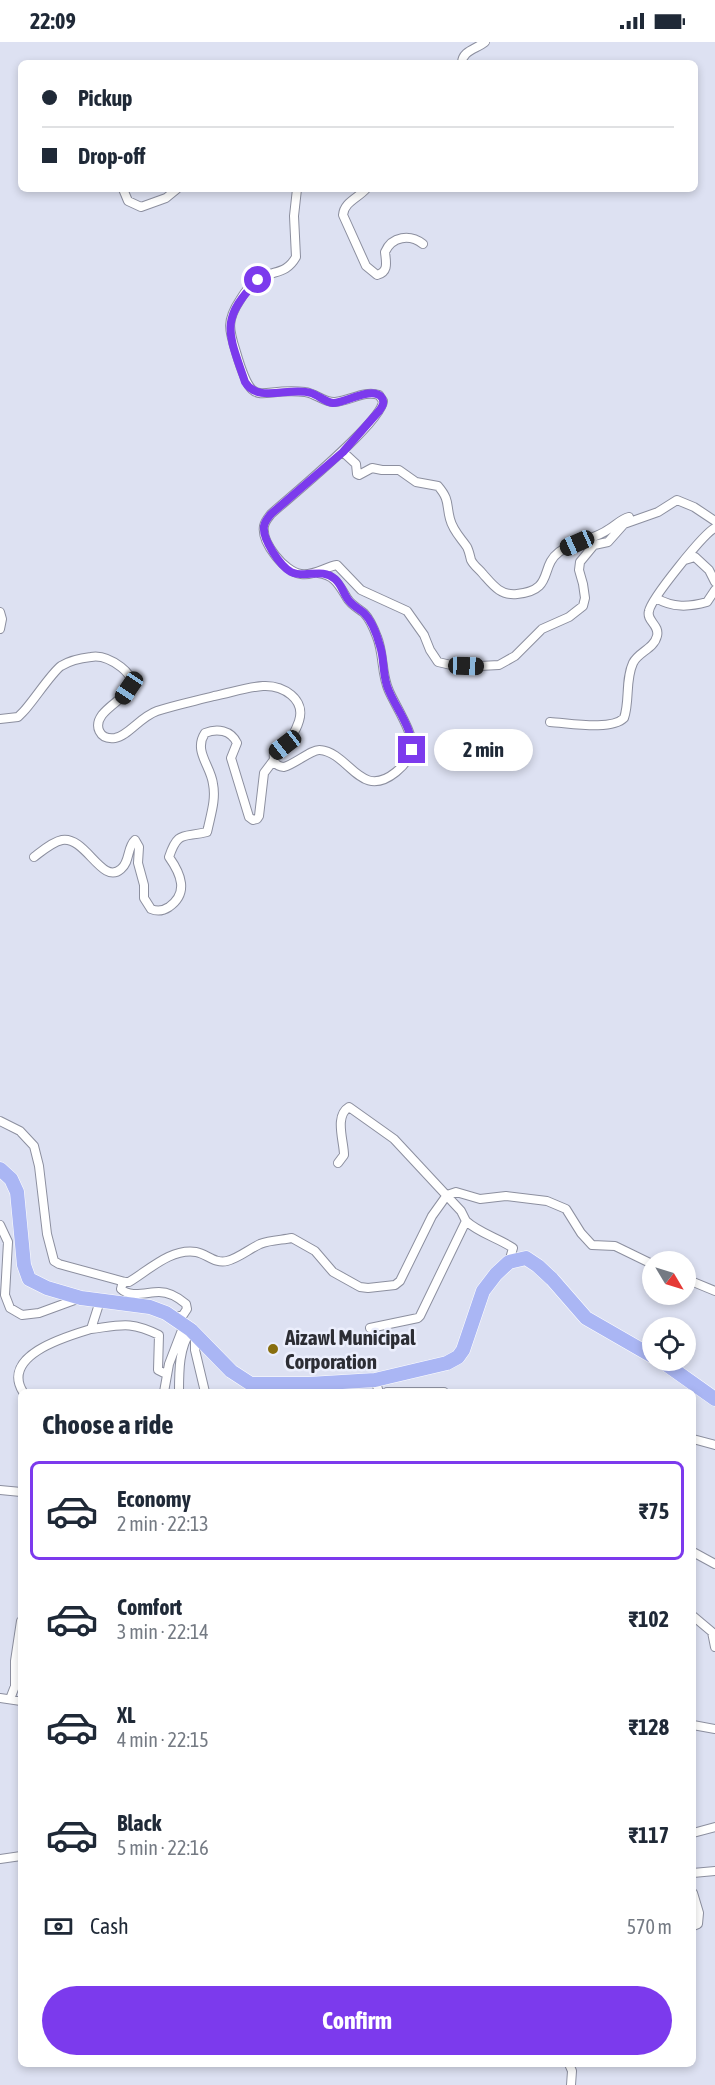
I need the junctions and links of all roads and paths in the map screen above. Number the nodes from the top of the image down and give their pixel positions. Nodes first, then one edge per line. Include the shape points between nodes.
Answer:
1 (475, 42) edge
2 (484, 42) edge
3 (466, 53) junction
4 (462, 60) edge
5 (124, 192) edge
6 (173, 192) edge
7 (297, 192) edge
8 (362, 192) edge
9 (423, 244) dead end
10 (343, 452) junction
11 (635, 519) junction
12 (715, 521) edge
13 (715, 528) edge
14 (685, 560) junction
15 (315, 572) junction
16 (715, 582) edge
17 (715, 590) edge
18 (656, 598) junction
19 (0, 612) edge
20 (0, 629) edge
21 (0, 719) edge
22 (550, 722) dead end
23 (273, 761) junction
24 (34, 857) dead end
25 (0, 1121) edge
26 (338, 1163) dead end
27 (0, 1169) edge
28 (447, 1196) junction
29 (465, 1221) junction
30 (0, 1225) edge
31 (642, 1259) edge
32 (510, 1262) junction
33 (126, 1282) junction
34 (696, 1283) edge
35 (715, 1291) edge
36 (81, 1298) junction
37 (100, 1301) junction
38 (186, 1326) junction
39 (370, 1328) dead end
40 (92, 1329) junction
41 (642, 1350) edge
42 (676, 1371) edge
43 (166, 1374) junction
44 (377, 1386) edge
45 (20, 1389) edge
46 (164, 1389) edge
47 (180, 1389) edge
48 (204, 1389) edge
49 (715, 1399) edge
50 (696, 1440) edge
51 (715, 1445) edge
52 (0, 1490) edge
53 (18, 1492) edge
54 (696, 1554) edge
55 (715, 1564) edge
56 (696, 1619) edge
57 (18, 1641) edge
58 (715, 1647) edge
59 (0, 1698) edge
60 (10, 1699) junction
61 (18, 1700) edge
62 (696, 1726) edge
63 (715, 1729) edge
64 (715, 1827) edge
65 (696, 1832) edge
66 (18, 1856) edge
67 (0, 1859) edge
68 (715, 1871) edge
69 (696, 1873) edge
70 (696, 1904) edge
71 (696, 1925) edge
72 (570, 2067) edge
73 (572, 2085) edge

1 - 3 street
2 - 3 street
3 - 4 street
5 - 6 street via 128,201 141,207
7 - 10 street via 296,257 285,271 258,280 247,291 238,302 229,334 245,382 254,392 306,392 334,403 367,393 382,397 383,405
8 - 9 street via 347,203 343,215 372,272 376,275 385,271 385,252 390,243 407,238
10 - 11 street via 356,464 359,475 372,468 399,470 416,482 438,486 447,498 456,534 468,548 474,564 489,583 507,594 539,587 560,551 606,531 622,519
10 - 15 street via 271,514 264,526 272,551 285,567 299,574
11 - 12 street via 658,512 677,500
11 - 15 street via 624,524 608,542 594,545 580,562 583,606 542,629 515,656 499,665 438,662 407,610 361,590 337,565
13 - 14 street via 709,530
14 - 16 street via 695,558 709,570
14 - 18 street
15 - 23 street via 335,579 347,600 369,620 381,648 385,680 410,735 412,750 399,770 387,779 374,781 362,778 321,750 284,767
17 - 18 street via 707,602 692,606 675,606
18 - 22 street via 648,615 658,634 631,667 624,718 619,723 603,725
19 - 20 street
21 - 23 street via 18,717 62,666 83,658 101,657 117,664 132,680 122,698 98,721 98,729 108,738 128,732 143,717 157,711 265,686 284,690 295,698 300,721 285,745 274,753
23 - 24 street via 264,773 259,816 253,820 231,758 235,738 221,730 205,734 200,745 214,796 208,828 207,832 174,842 170,857 179,872 182,889 175,902 161,911 151,909 144,898 135,840 127,862 114,873 106,872 73,841 61,840
25 - 33 street via 20,1131 34,1146 54,1261
26 - 28 street via 344,1155 340,1130 343,1113 349,1107 394,1139
27 - 36 highway via 17,1192 24,1265 29,1279
28 - 29 street
28 - 31 street via 456,1192 480,1199 506,1196 546,1201 566,1209 592,1245 615,1246
28 - 33 street via 395,1285 360,1287 333,1272 315,1251 292,1238 260,1244 226,1262 193,1251 176,1255
29 - 32 street via 513,1248
29 - 39 street via 420,1316
30 - 36 street via 8,1242 5,1295 10,1308 22,1315 39,1313
32 - 41 highway via 526,1258 538,1266 586,1318
32 - 44 highway via 483,1291 458,1358
33 - 38 street via 121,1289 127,1293 160,1292 181,1299 187,1309 183,1315
34 - 35 street
36 - 37 highway
37 - 38 highway via 150,1307
37 - 40 street
38 - 43 street via 178,1336
38 - 44 highway via 231,1371 251,1384
38 - 47 street
38 - 48 street
40 - 43 street via 139,1326 159,1335 158,1370
40 - 45 street via 17,1357 10,1371
42 - 49 highway
43 - 46 street
50 - 51 street
52 - 53 street
54 - 55 street
56 - 58 street via 712,1632
57 - 60 street via 15,1686
59 - 60 street
60 - 61 street
62 - 63 street
64 - 65 street
66 - 67 street
68 - 69 street
70 - 71 street via 700,1919
72 - 73 street

